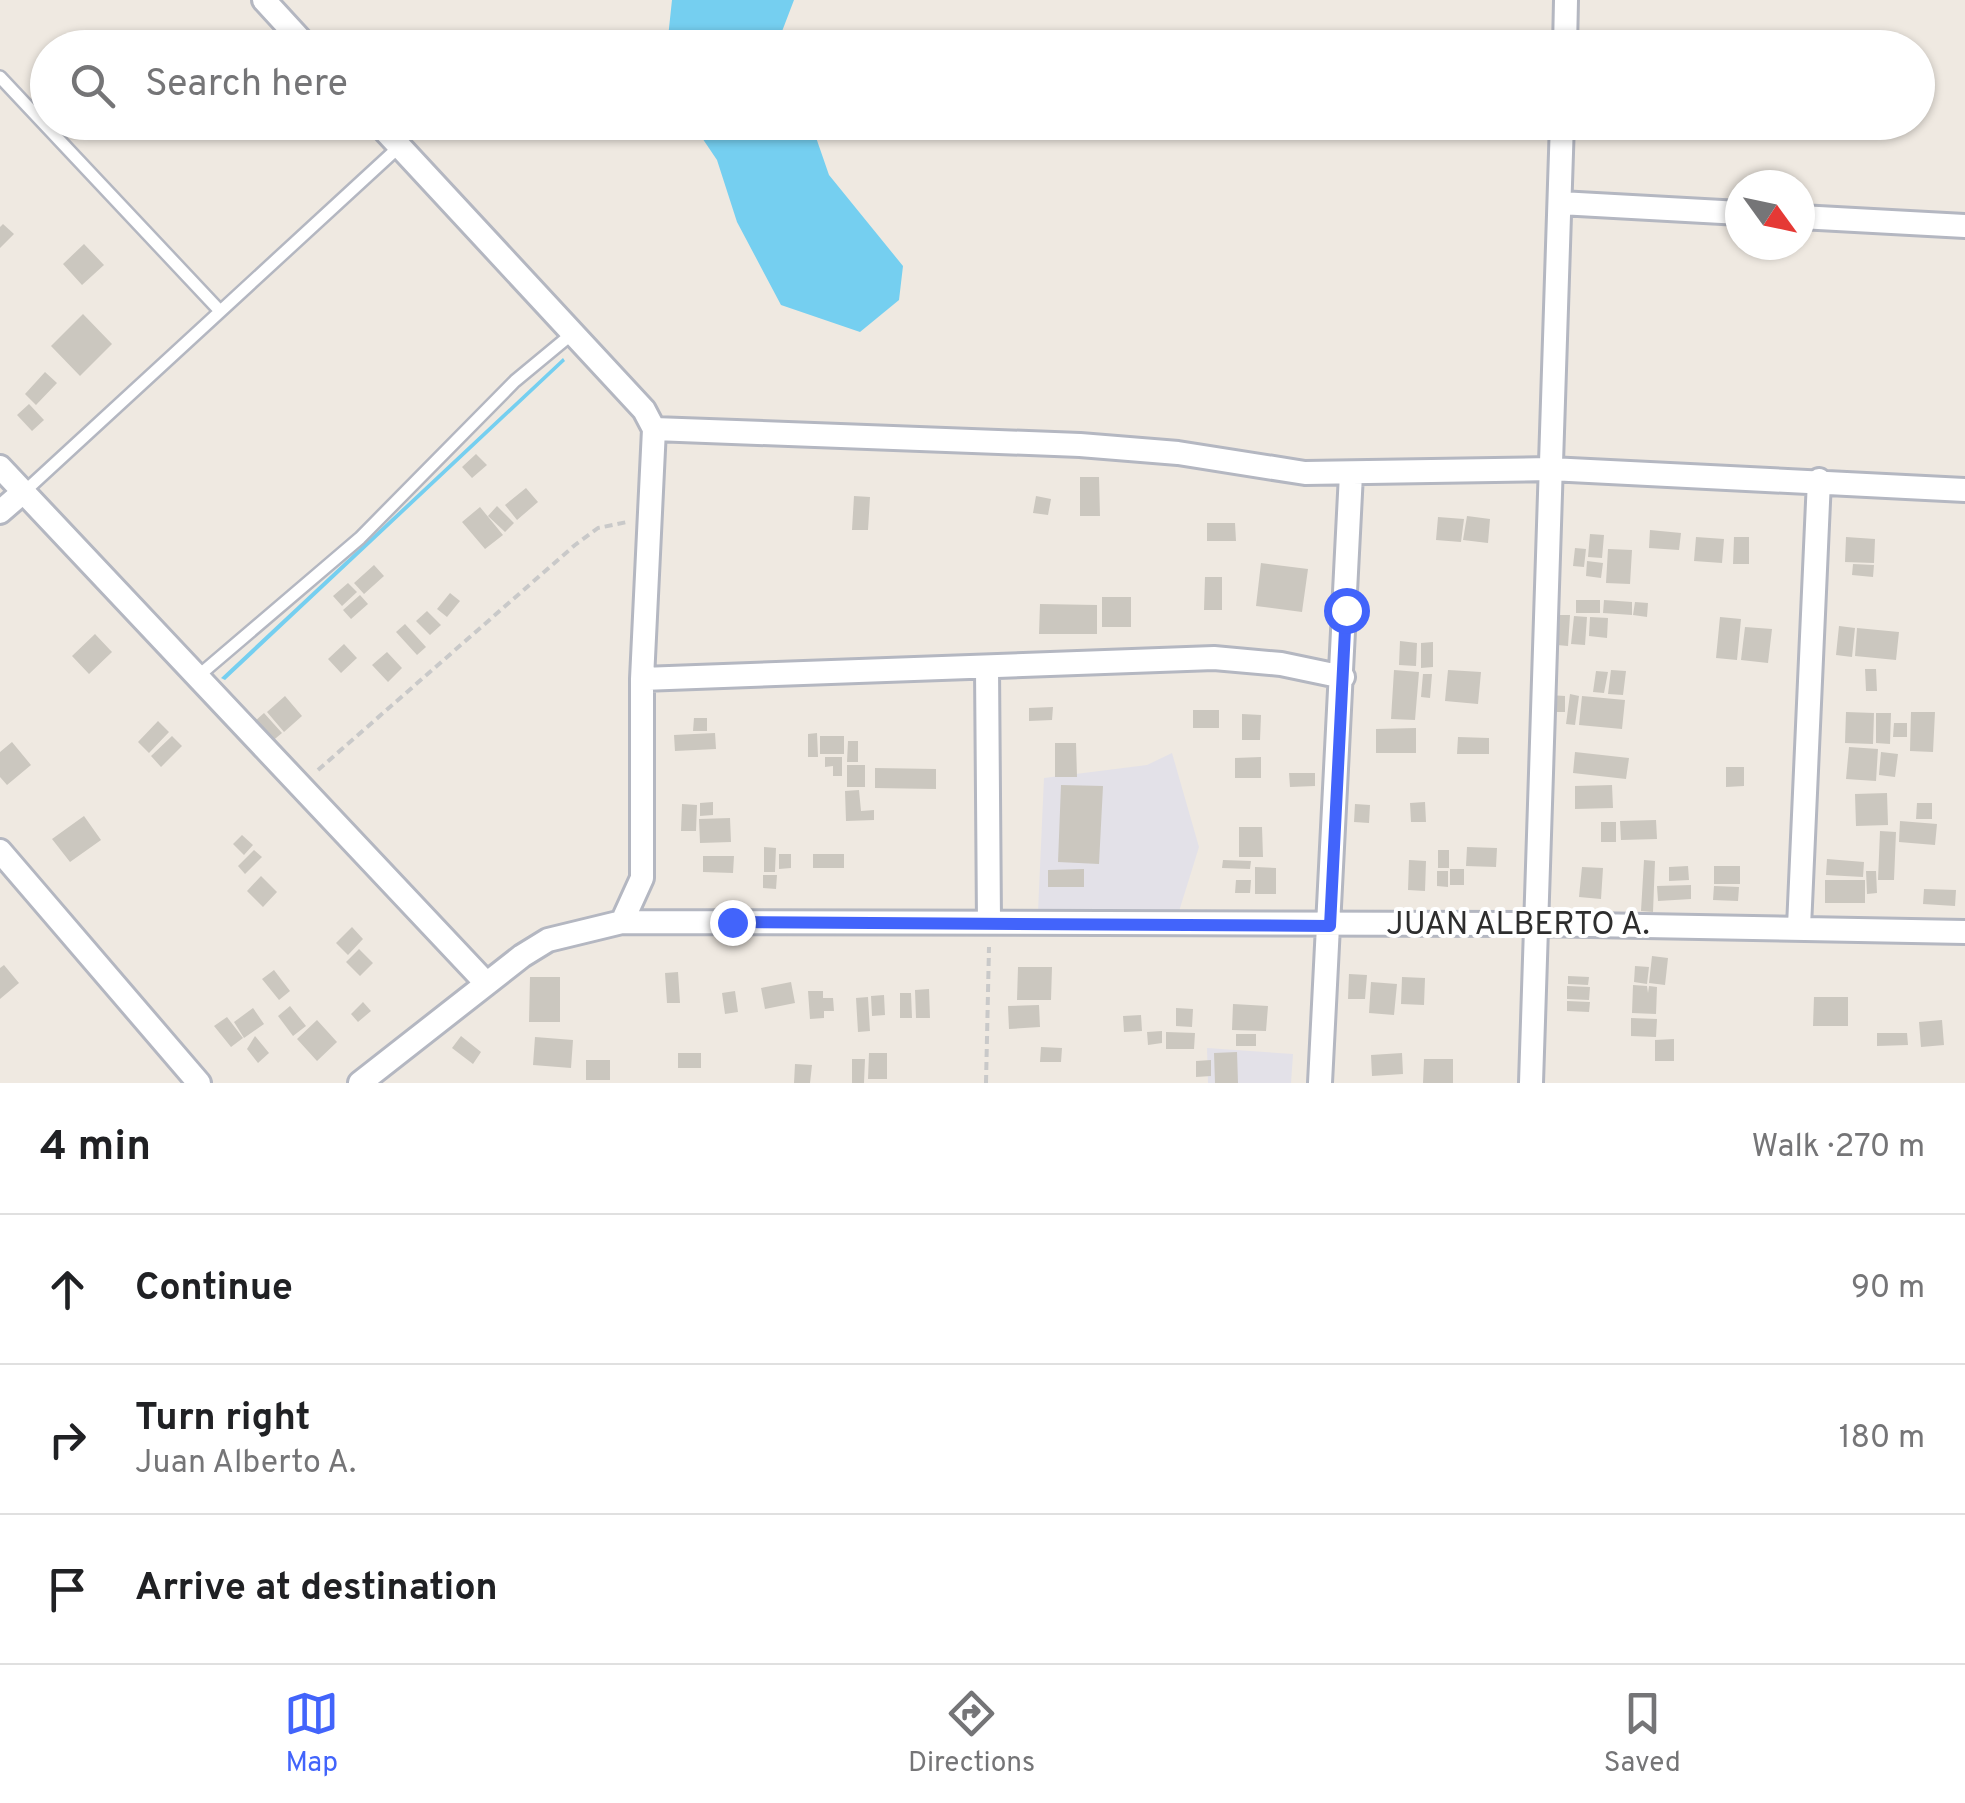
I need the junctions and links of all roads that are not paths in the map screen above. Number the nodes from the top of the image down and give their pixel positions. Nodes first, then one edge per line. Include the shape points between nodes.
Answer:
1 (264, 0) edge
2 (1566, 0) edge
3 (292, 30) edge
4 (1565, 30) edge
5 (0, 77) edge
6 (30, 109) edge
7 (59, 140) edge
8 (394, 140) edge
9 (1562, 140) edge
10 (400, 146) junction
11 (1560, 203) junction
12 (1725, 212) edge
13 (1815, 217) edge
14 (1965, 226) edge
15 (220, 311) junction
16 (573, 333) junction
17 (654, 429) junction
18 (0, 467) edge
19 (1550, 468) junction
20 (1350, 474) junction
21 (1819, 480) junction
22 (1965, 490) edge
23 (24, 492) junction
24 (0, 512) edge
25 (987, 668) junction
26 (196, 676) junction
27 (1343, 677) junction
28 (642, 679) junction
29 (0, 851) edge
30 (622, 922) junction
31 (990, 922) junction
32 (1536, 924) junction
33 (1330, 926) junction
34 (1799, 928) junction
35 (1965, 932) edge
36 (486, 984) junction
37 (199, 1083) edge
38 (360, 1083) edge
39 (1320, 1083) edge
40 (1531, 1083) edge

1 - 3 street
2 - 4 street
5 - 6 lane
7 - 15 lane
8 - 10 street
9 - 11 street
10 - 15 lane
10 - 16 street
11 - 12 street
11 - 19 street
13 - 14 street
15 - 23 lane
16 - 17 street
16 - 26 lane via 514,381 360,538
17 - 20 street via 1080,445
17 - 28 street
18 - 23 street
19 - 20 street
19 - 21 street
19 - 32 street
20 - 27 street
21 - 22 street
21 - 34 street
23 - 24 street
23 - 26 street
25 - 27 street via 1214,658
25 - 28 street
25 - 31 street
26 - 36 street
27 - 33 street
28 - 30 street via 642,878
29 - 37 street
30 - 31 street, JUAN ALBERTO A.
30 - 36 street, JUAN ALBERTO A. via 548,940
31 - 33 street, JUAN ALBERTO A.
32 - 33 street, JUAN ALBERTO A.
32 - 34 street, JUAN ALBERTO A.
32 - 40 street
33 - 39 street
34 - 35 street, JUAN ALBERTO A.
36 - 38 street, JUAN ALBERTO A.

